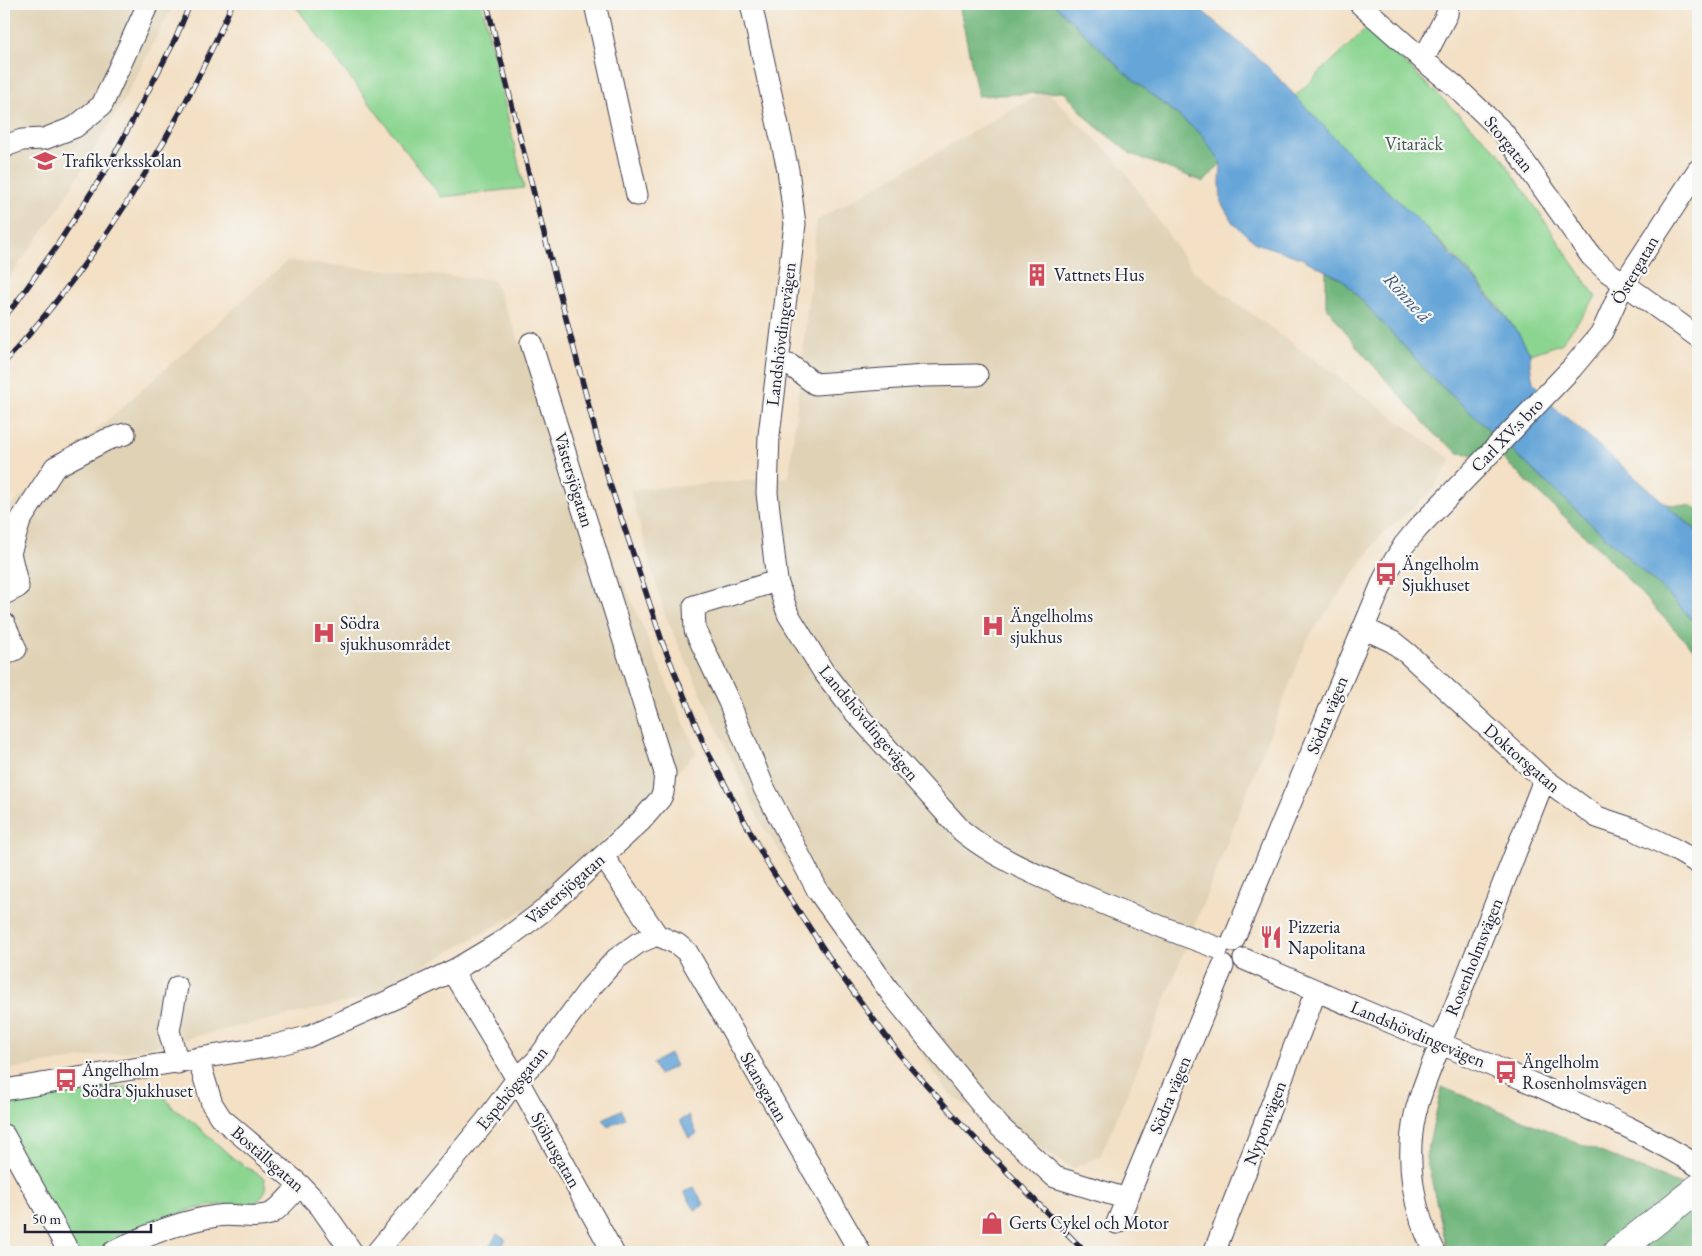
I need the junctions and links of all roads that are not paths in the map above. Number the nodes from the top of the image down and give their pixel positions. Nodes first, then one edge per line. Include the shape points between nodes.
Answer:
1 (148, 4) edge
2 (595, 4) edge
3 (751, 4) edge
4 (1360, 4) edge
5 (1448, 4) edge
6 (1424, 60) junction
7 (5, 144) edge
8 (1698, 170) edge
9 (638, 195) dead end
10 (1624, 283) junction
11 (1698, 337) edge
12 (531, 343) dead end
13 (778, 363) junction
14 (1572, 368) joint
15 (977, 375) dead end
16 (124, 434) dead end
17 (1442, 501) joint
18 (776, 581) junction
19 (4, 594) edge
20 (4, 623) edge
21 (1363, 628) junction
22 (4, 655) edge
23 (1544, 780) junction
24 (604, 856) junction
25 (1698, 863) edge
26 (657, 935) junction
27 (1225, 952) junction
28 (452, 971) junction
29 (177, 986) dead end
30 (1316, 991) junction
31 (1440, 1042) junction
32 (188, 1060) junction
33 (517, 1079) junction
34 (4, 1090) edge
35 (4, 1135) edge
36 (1698, 1166) edge
37 (300, 1184) junction
38 (1698, 1188) edge
39 (1127, 1199) junction
40 (1117, 1223) dead end
41 (70, 1252) edge
42 (113, 1252) edge
43 (352, 1252) edge
44 (376, 1252) edge
45 (613, 1252) edge
46 (860, 1252) edge
47 (1220, 1252) edge
48 (1435, 1252) edge
49 (1617, 1252) edge

1 - 7 street via 102,105 75,127 44,139
2 - 9 street
3 - 13 street, Landshövdingevägen via 788,170 795,224
4 - 6 street, Storgatan
5 - 6 street via 1447,14
6 - 10 street, Storgatan via 1503,132 1591,256
8 - 10 street, Östergatan
10 - 11 street, Storgatan
10 - 14 street, Östergatan via 1602,332
12 - 24 street, Västersjögatan via 665,773 663,792 656,805
13 - 15 street via 790,365 815,384
13 - 18 street, Landshövdingevägen via 769,435 767,493
14 - 17 street, Carl XV:s bro
16 - 19 street via 55,467 20,520 10,553 18,588
17 - 21 street, Södra vägen via 1413,534 1386,574
18 - 27 street, Landshövdingevägen via 788,614 823,671 852,710 962,832 998,857 1037,875
18 - 39 street via 694,606 694,630 729,702 764,788 818,891 893,996 999,1126 1055,1177
20 - 22 street via 16,649
21 - 23 street, Doktorsgatan via 1393,642 1408,654
21 - 27 street, Södra vägen
23 - 25 street, Doktorsgatan via 1597,817 1633,829
23 - 31 street, Rosenholmsvägen
24 - 26 street
24 - 28 street, Västersjögatan via 543,911 503,941
26 - 33 street, Espehögsgatan via 638,943 616,959 590,988 536,1061
26 - 46 street, Skansgatan via 686,952
27 - 30 street, Landshövdingevägen via 1239,943 1244,959
27 - 39 street, Södra vägen
28 - 32 street, Västersjögatan via 307,1036 273,1046
28 - 33 street, Sjöhusgatan
29 - 32 street, Boställsgatan via 169,1032
30 - 31 street, Landshövdingevägen
30 - 47 street, Nyponvägen via 1215,1250
31 - 36 street, Landshövdingevägen via 1640,1132
31 - 48 street, Rosenholmsvägen via 1419,1098 1412,1139 1412,1185 1418,1212
32 - 34 street, Västersjögatan
32 - 37 street, Boställsgatan via 221,1118
33 - 44 street, Espehögsgatan
33 - 45 street, Sjöhusgatan
35 - 41 street
37 - 42 street via 272,1213 253,1217 219,1215 190,1220 143,1236
37 - 43 street, Boställsgatan via 320,1206
38 - 49 main road
39 - 40 street, Södra vägen

